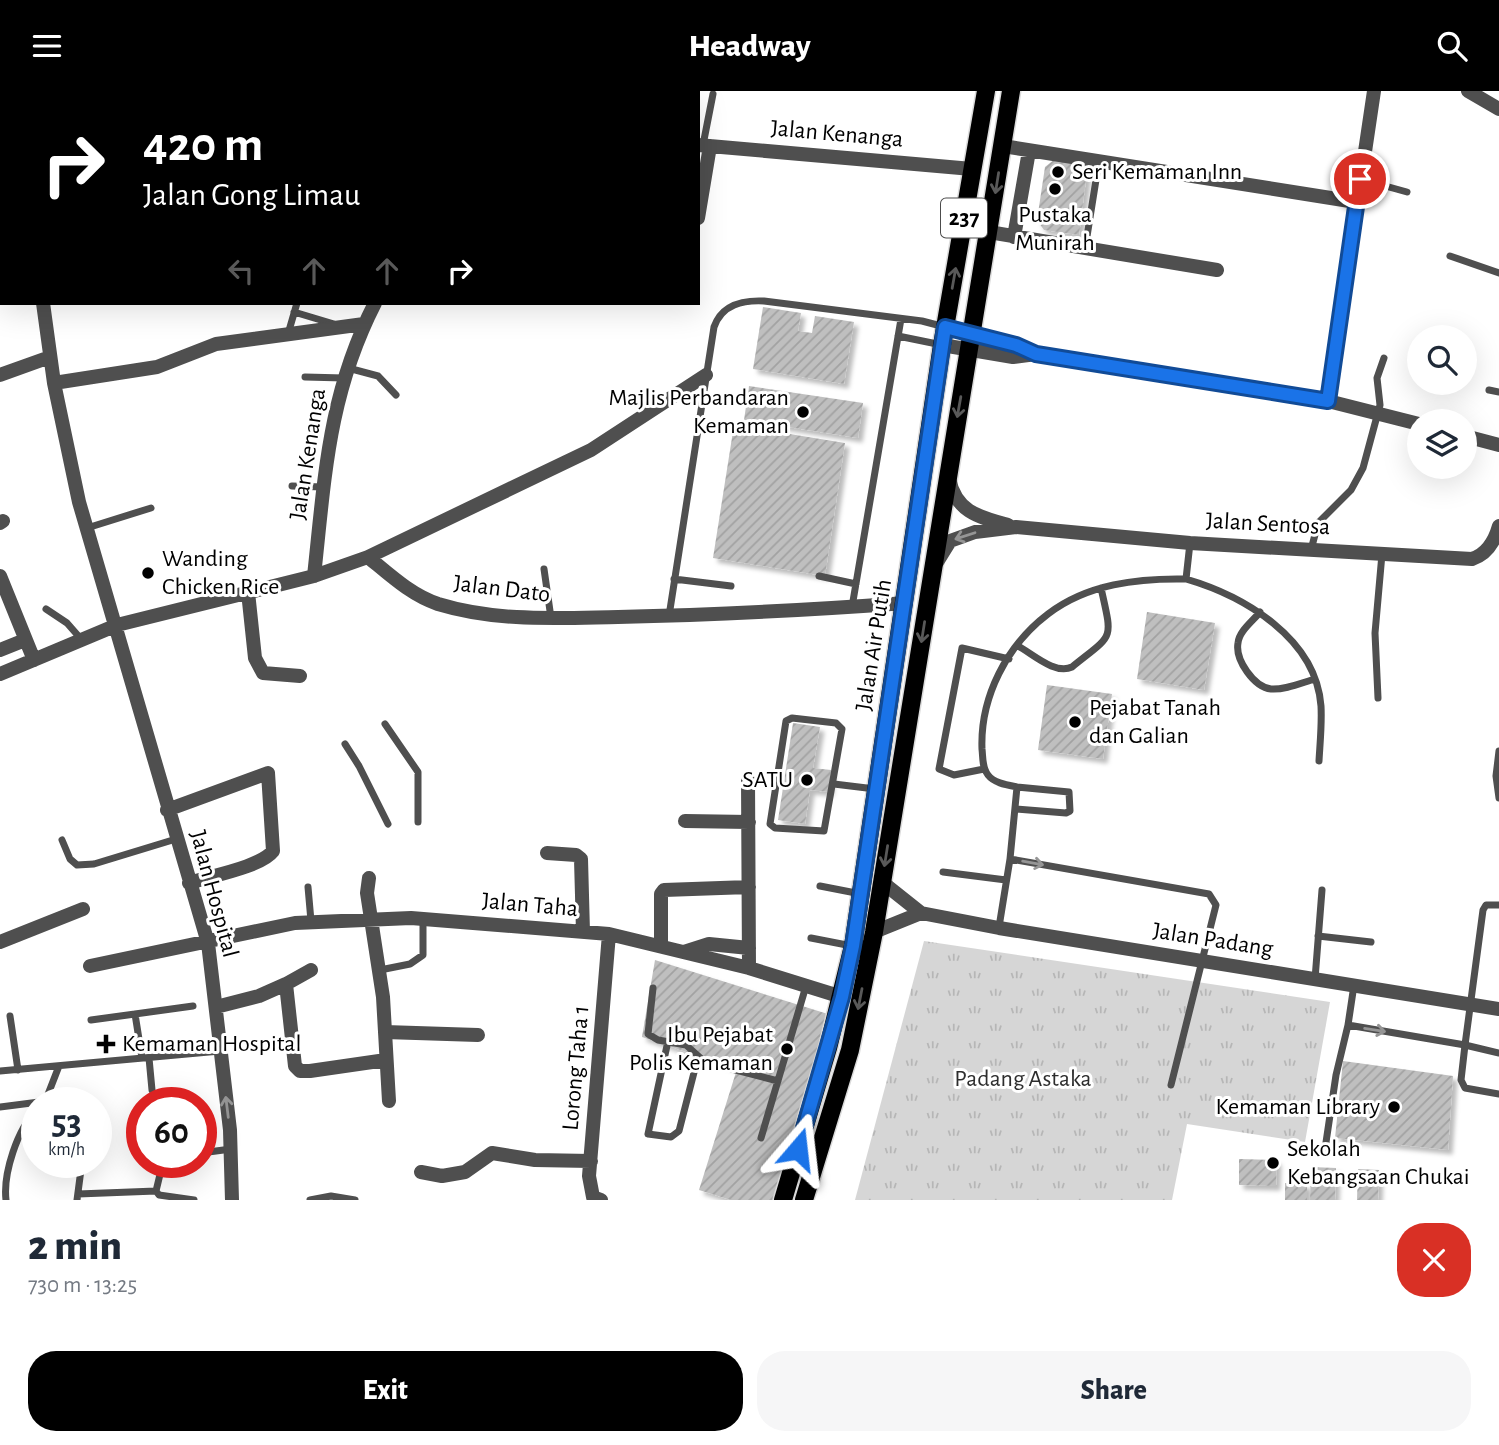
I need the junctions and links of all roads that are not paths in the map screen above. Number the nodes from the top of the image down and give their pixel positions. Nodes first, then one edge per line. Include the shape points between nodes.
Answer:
1 (986, 91) edge
2 (1012, 91) edge
3 (1374, 91) edge
4 (1468, 91) edge
5 (713, 94) dead end
6 (1499, 109) edge
7 (704, 145) edge
8 (1003, 146) junction
9 (1029, 151) junction
10 (1098, 162) junction
11 (972, 169) junction
12 (1360, 179) junction
13 (1407, 192) dead end
14 (700, 194) edge
15 (1356, 202) junction
16 (989, 232) junction
17 (1014, 237) junction
18 (1085, 249) junction
19 (1450, 256) dead end
20 (1217, 270) dead end
21 (1499, 273) edge
22 (43, 305) edge
23 (296, 305) edge
24 (374, 305) edge
25 (294, 312) junction
26 (901, 319) junction
27 (364, 324) junction
28 (342, 327) junction
29 (945, 327) junction
30 (287, 335) junction
31 (898, 337) junction
32 (970, 342) junction
33 (942, 345) junction
34 (50, 357) junction
35 (1384, 358) dead end
36 (346, 373) junction
37 (0, 375) edge
38 (706, 375) junction
39 (304, 377) dead end
40 (54, 383) junction
41 (1489, 390) dead end
42 (1499, 392) edge
43 (396, 395) dead end
44 (1328, 401) junction
45 (1376, 413) junction
46 (1407, 421) edge
47 (1477, 439) edge
48 (1499, 445) edge
49 (948, 474) junction
50 (292, 486) dead end
51 (324, 487) junction
52 (151, 508) dead end
53 (1499, 526) edge
54 (1016, 527) junction
55 (86, 528) junction
56 (1190, 543) junction
57 (1311, 549) junction
58 (1382, 554) junction
59 (368, 557) junction
60 (544, 569) dead end
61 (933, 573) junction
62 (0, 576) edge
63 (314, 576) junction
64 (819, 576) dead end
65 (674, 579) junction
66 (1186, 579) junction
67 (856, 584) junction
68 (731, 586) dead end
69 (1101, 588) junction
70 (248, 591) junction
71 (906, 603) junction
72 (852, 607) junction
73 (46, 609) dead end
74 (1260, 612) junction
75 (669, 616) junction
76 (551, 619) junction
77 (117, 625) junction
78 (25, 640) junction
79 (81, 640) junction
80 (1018, 646) junction
81 (0, 650) edge
82 (1009, 659) junction
83 (34, 660) junction
84 (0, 674) edge
85 (300, 676) dead end
86 (1315, 679) junction
87 (1378, 698) dead end
88 (385, 724) dead end
89 (345, 744) dead end
90 (1499, 751) edge
91 (1319, 761) dead end
92 (984, 769) junction
93 (748, 780) dead end
94 (834, 784) junction
95 (1017, 787) junction
96 (876, 789) junction
97 (1499, 798) edge
98 (1016, 809) junction
99 (167, 810) junction
100 (685, 821) dead end
101 (418, 822) dead end
102 (749, 822) junction
103 (388, 824) dead end
104 (176, 839) junction
105 (62, 841) dead end
106 (547, 853) dead end
107 (1010, 859) junction
108 (943, 871) dead end
109 (369, 879) dead end
110 (1006, 880) junction
111 (882, 882) junction
112 (189, 883) junction
113 (820, 886) dead end
114 (308, 887) dead end
115 (749, 887) junction
116 (1322, 890) dead end
117 (862, 894) junction
118 (1499, 905) edge
119 (83, 908) dead end
120 (921, 912) junction
121 (373, 918) junction
122 (423, 919) junction
123 (311, 921) junction
124 (999, 928) junction
125 (583, 932) junction
126 (874, 932) junction
127 (609, 934) junction
128 (1318, 936) junction
129 (811, 938) dead end
130 (0, 942) edge
131 (1371, 942) dead end
132 (208, 943) junction
133 (661, 946) junction
134 (853, 946) junction
135 (749, 948) junction
136 (684, 952) junction
137 (1202, 962) junction
138 (90, 966) dead end
139 (749, 968) junction
140 (312, 969) dead end
141 (380, 970) junction
142 (1315, 979) junction
143 (286, 984) junction
144 (1354, 985) junction
145 (806, 986) junction
146 (653, 988) dead end
147 (842, 997) junction
148 (1471, 1004) junction
149 (193, 1006) dead end
150 (216, 1007) junction
151 (1499, 1009) edge
152 (135, 1014) junction
153 (10, 1016) dead end
154 (91, 1020) dead end
155 (1348, 1025) junction
156 (385, 1032) junction
157 (478, 1035) dead end
158 (668, 1041) junction
159 (1465, 1045) junction
160 (221, 1051) junction
161 (1499, 1053) edge
162 (698, 1057) junction
163 (145, 1058) junction
164 (386, 1060) junction
165 (59, 1066) junction
166 (18, 1069) junction
167 (0, 1071) edge
168 (778, 1081) junction
169 (1171, 1085) dead end
170 (51, 1087) edge
171 (151, 1087) edge
172 (1499, 1094) edge
173 (389, 1101) dead end
174 (21, 1105) edge
175 (0, 1107) edge
176 (21, 1136) edge
177 (761, 1138) dead end
178 (231, 1149) junction
179 (1325, 1149) dead end
180 (217, 1151) edge
181 (591, 1161) junction
182 (421, 1172) dead end
183 (80, 1178) edge
184 (159, 1178) edge
185 (2, 1184) edge
186 (156, 1191) junction
187 (77, 1197) edge
188 (597, 1198) edge
189 (6, 1200) edge
190 (194, 1200) edge
191 (232, 1200) edge
192 (310, 1200) edge
193 (355, 1200) edge
194 (783, 1200) edge
195 (804, 1200) edge

1 - 11 main road, Jalan Air Putih / 237
2 - 8 main road, Jalan Air Putih / 237
3 - 12 street
4 - 6 street
5 - 7 lane
7 - 11 street, Jalan Kenanga
7 - 14 street
8 - 9 street
8 -> 16 main road, Jalan Air Putih / 237
9 - 10 street
9 - 17 street
10 - 15 street
10 - 18 lane
29 -> 11 main road, Jalan Air Putih / 237
12 - 13 lane
12 - 15 street
15 - 44 street
16 - 17 street
16 - 32 main road, Jalan Air Putih / 237
17 - 18 street
18 - 20 street
19 - 21 lane
22 - 34 street
23 - 25 lane
24 - 27 street, Jalan Kenanga
25 - 28 lane
25 - 30 lane
26 - 29 lane
26 - 31 lane
26 - 38 lane via 764,300 743,302 717,317
27 - 28 street
27 - 36 street, Jalan Kenanga
28 - 30 street
29 - 32 street
29 - 33 main road, Jalan Air Putih / 237
30 - 40 street via 205,347 158,367
31 - 33 lane
31 - 67 lane
32 - 33 street
32 - 44 street via 1016,345 1036,354
32 -> 49 main road, Jalan Air Putih / 237
33 - 71 main road, Jalan Air Putih / 237
34 - 37 street
34 - 40 street
35 - 45 lane via 1378,370 1380,404
36 - 39 lane
36 - 43 lane via 379,376
36 - 51 street, Jalan Kenanga via 333,416
38 - 59 street via 591,450
38 - 65 lane
40 - 55 street
41 - 42 lane
44 - 45 street
45 - 46 street
45 - 57 lane via 1363,468 1351,490 1318,523
47 - 48 street
49 - 54 street via 954,494 972,516
49 - 61 main road, Jalan Air Putih / 237
50 - 51 lane
51 - 63 street, Jalan Kenanga
52 - 55 lane
53 - 58 street, Jalan Sentosa via 1485,552 1472,559
54 - 56 street, Jalan Sentosa
54 -> 61 street via 975,532 950,541
55 - 77 street
56 - 57 street, Jalan Sentosa
56 - 66 lane
57 - 58 street, Jalan Sentosa
58 - 87 lane via 1375,633
59 - 63 street
59 - 76 street, Jalan Dato via 415,595 437,603 500,616
60 - 76 lane
61 -> 111 main road, Jalan Air Putih / 237
62 - 78 street
63 - 70 street
64 - 67 lane
65 - 68 lane
65 - 75 lane
66 - 69 lane via 1149,578
66 - 74 lane
67 - 72 lane
69 - 80 lane via 1048,614
69 - 80 lane via 1110,629 1107,638 1072,667 1055,668
70 - 77 street
70 - 85 street via 255,658 263,673
71 - 72 street, Jalan Dato
71 - 96 main road, Jalan Air Putih / 237
72 - 75 street, Jalan Dato
73 - 79 lane
74 - 86 lane via 1303,657
74 - 86 lane via 1237,645 1253,679 1271,689
75 - 76 street, Jalan Dato
77 - 79 street
77 - 99 street
78 - 81 street
78 - 83 street
79 - 83 street
80 - 82 lane
82 - 92 lane via 986,709
82 - 92 lane via 962,648 939,769 954,775
83 - 84 street
86 - 91 lane via 1321,705
88 - 101 lane via 418,772
89 - 103 lane
90 - 97 lane
92 - 95 lane via 989,777
93 - 102 street
94 - 94 lane via 824,831 770,824 788,719 840,726
94 - 96 lane
95 - 98 lane
95 - 98 lane via 1069,792 1071,797 1066,813
96 - 117 main road, Jalan Air Putih / 237
98 - 107 lane
99 - 104 street, Jalan Hospital
99 - 112 street via 268,773 274,851 269,857
100 - 102 street
102 - 115 street
104 - 105 lane via 94,864 76,865
104 - 112 street, Jalan Hospital
106 - 125 street via 581,859
107 - 110 lane
107 -> 137 lane via 1209,894 1216,905
108 - 110 lane
109 - 121 street
110 - 124 lane
111 - 120 street
111 - 126 main road, Jalan Air Putih / 237
112 - 132 street, Jalan Hospital
113 - 117 lane
114 - 123 lane
115 - 133 street via 664,890
115 - 135 street
116 - 128 lane
117 - 134 main road, Jalan Air Putih / 237
118 - 148 lane via 1486,905 1483,910
119 - 130 street
120 - 124 street, Jalan Padang
120 - 126 street
121 - 122 street, Jalan Taha
121 - 123 street, Jalan Taha
121 - 141 street
122 - 125 street, Jalan Taha
122 - 141 lane via 424,955 410,964
123 - 132 street, Jalan Taha
124 - 137 street, Jalan Padang
125 - 127 street, Jalan Taha
126 -> 195 main road, Jalan Air Putih / 237 via 850,1050
127 - 133 street, Jalan Taha
127 - 181 street, Lorong Taha 1
128 - 131 lane
128 - 142 lane
129 - 134 lane
132 - 138 street, Jalan Taha
132 - 150 street, Jalan Hospital
133 - 136 street, Jalan Taha
134 - 147 main road, Jalan Air Putih / 237
135 - 136 street via 709,944
135 - 139 street
136 - 139 street, Jalan Taha
137 - 142 street, Jalan Padang
137 - 169 lane
139 - 145 street, Jalan Taha
140 - 143 street
141 - 156 street
142 - 144 street, Jalan Padang
143 - 150 street
143 - 164 street via 297,1069
144 - 148 street, Jalan Padang
144 - 155 lane
145 - 147 street, Jalan Taha
145 - 168 lane
146 - 158 lane via 648,1034
147 - 194 main road, Jalan Air Putih / 237
148 - 151 street, Jalan Padang
148 - 159 lane
149 - 152 lane
150 - 160 street, Jalan Hospital
152 - 154 lane
152 - 163 lane
153 - 166 lane
155 -> 159 lane
155 - 179 lane
156 - 157 street
156 - 164 street
158 - 162 lane via 686,1045
158 - 162 lane via 648,1133 671,1137 679,1131
159 - 161 lane
159 - 172 lane via 1465,1088
160 - 163 lane
178 -> 160 street, Jalan Hospital
162 - 168 lane
163 - 165 lane
163 - 171 lane
164 - 173 street
165 - 166 lane
165 - 170 lane
166 - 167 lane
168 - 177 lane
174 - 175 lane
176 - 185 lane
178 - 180 lane
178 - 191 street, Jalan Hospital
181 - 182 street via 535,1160 492,1153 465,1172 442,1176
181 - 188 street, Lorong Taha 1 via 589,1176
183 - 187 lane
184 - 186 lane
185 - 189 lane
186 - 187 lane
186 - 190 lane via 162,1197
192 - 193 lane via 331,1196

